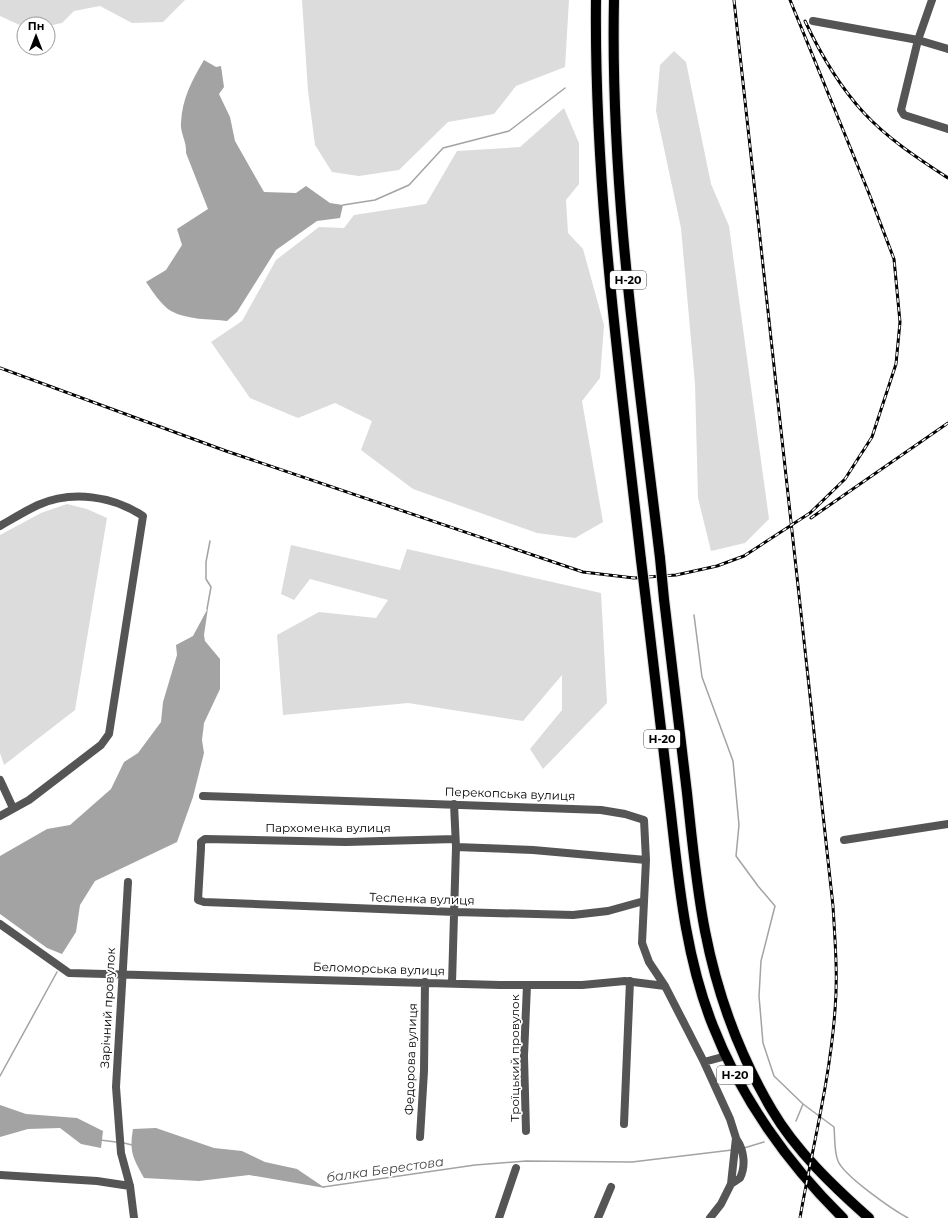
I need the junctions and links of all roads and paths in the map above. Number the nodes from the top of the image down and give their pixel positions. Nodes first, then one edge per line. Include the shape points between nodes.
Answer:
1 (596, 0) edge
2 (614, 0) edge
3 (932, 0) edge
4 (813, 21) dead end
5 (918, 40) junction
6 (948, 49) edge
7 (948, 129) edge
8 (0, 526) edge
9 (0, 780) edge
10 (202, 796) dead end
11 (454, 804) junction
12 (13, 808) junction
13 (0, 816) edge
14 (948, 824) edge
15 (844, 840) dead end
16 (456, 843) junction
17 (646, 860) junction
18 (128, 882) dead end
19 (198, 900) joint
20 (644, 901) junction
21 (455, 912) junction
22 (0, 924) edge
23 (122, 974) junction
24 (425, 982) junction
25 (630, 982) junction
26 (452, 983) junction
27 (527, 985) junction
28 (665, 986) junction
29 (720, 993) junction
30 (703, 998) junction
31 (726, 1056) junction
32 (704, 1062) junction
33 (624, 1124) dead end
34 (526, 1131) dead end
35 (420, 1136) dead end
36 (516, 1168) dead end
37 (0, 1175) edge
38 (130, 1186) junction
39 (611, 1187) dead end
40 (134, 1218) edge
41 (499, 1218) edge
42 (598, 1218) edge
43 (710, 1218) edge
44 (843, 1218) edge
45 (869, 1218) edge

1 - 30 main road, Н-20, bridge via 598,118 611,296 682,907
2 - 29 main road, Н-20, bridge via 614,62 622,215 699,900
3 - 5 street
4 - 5 street
5 - 6 street
5 - 7 street via 901,110 904,115
8 - 12 street via 38,505 66,497 94,497 132,509 144,516 109,734 101,745 29,800
9 - 12 street
10 - 11 street, Перекопська вулиця
11 - 16 street
11 - 17 street, Перекопська вулиця via 601,810 626,814 644,820
12 - 13 street
14 - 15 street
16 - 17 street, Пархоменка вулиця
16 - 19 street, Пархоменка вулиця via 205,839 201,842
16 - 21 street
17 - 20 street, Перекопська вулиця
18 - 23 street, Зарічний провулок
19 - 21 street, Тесленка вулиця
20 - 21 street, Тесленка вулиця via 608,911 573,915
20 - 28 street, Перекопська вулиця via 642,943 649,962
21 - 26 street
22 - 23 street, Беломорська вулиця via 68,972
23 - 24 street, Беломорська вулиця
23 - 38 street, Зарічний провулок via 116,1087 121,1153
24 - 26 street, Беломорська вулиця
24 - 35 street, Федорова вулиця
25 - 27 street, Беломорська вулиця
25 - 28 street, Беломорська вулиця
25 - 33 street
26 - 27 street, Беломорська вулиця
27 - 34 street, Троїцький провулок via 524,1056
28 - 32 street
29 - 30 main road
29 - 45 main road, Н-20 via 747,1061 778,1120 795,1143
30 - 31 main road, Н-20
31 - 32 street
31 - 44 main road, Н-20 via 742,1088 776,1140
32 - 43 street via 736,1138 731,1184 721,1204
36 - 41 street
37 - 38 street via 97,1181
38 - 40 street, Зарічний провулок
39 - 42 street

